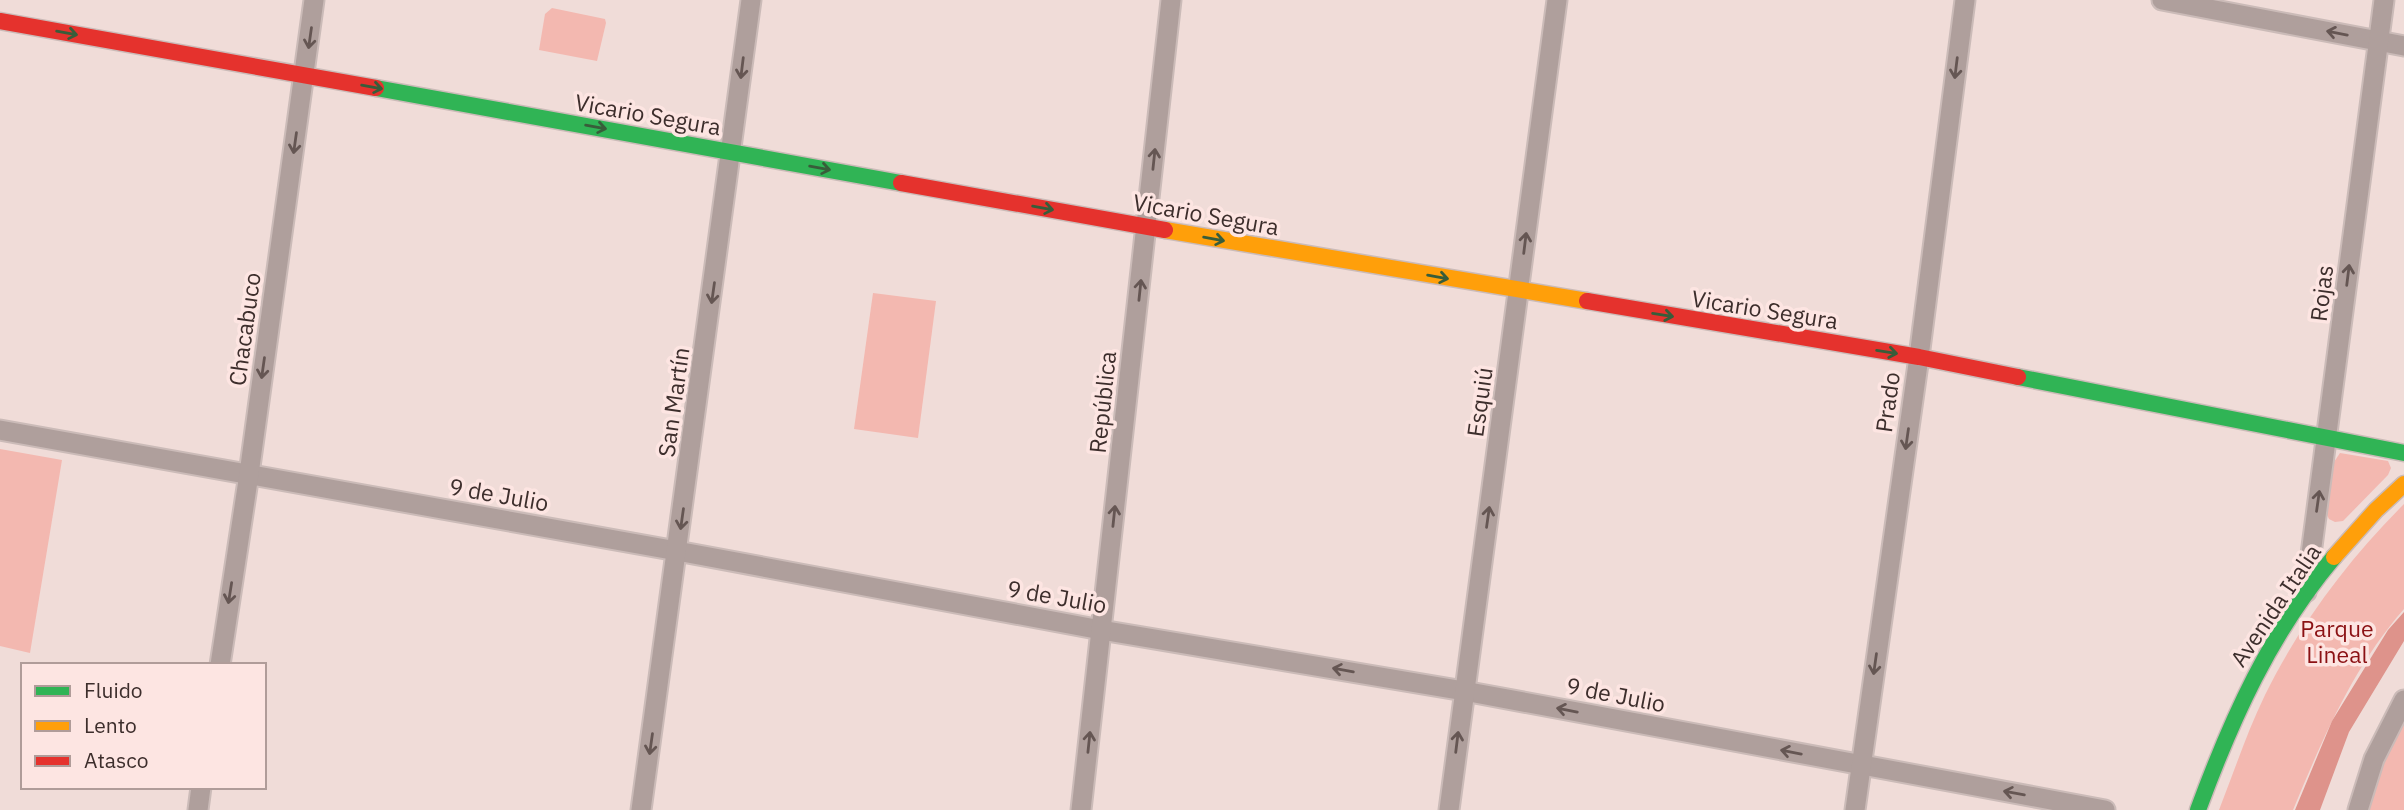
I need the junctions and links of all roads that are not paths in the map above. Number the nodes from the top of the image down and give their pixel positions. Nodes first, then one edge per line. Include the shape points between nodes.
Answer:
1 (314, 0) edge
2 (751, 0) edge
3 (1171, 0) edge
4 (1557, 0) edge
5 (1965, 0) edge
6 (2162, 0) edge
7 (2384, 0) edge
8 (0, 21) edge
9 (2378, 41) junction
10 (2404, 46) edge
11 (304, 75) junction
12 (732, 152) junction
13 (1147, 227) junction
14 (1519, 291) junction
15 (1919, 357) junction
16 (0, 430) edge
17 (2327, 436) junction
18 (2404, 453) edge
19 (249, 474) junction
20 (2404, 484) edge
21 (677, 551) junction
22 (2306, 593) junction
23 (1101, 630) junction
24 (220, 663) edge
25 (1464, 691) junction
26 (2404, 700) edge
27 (1861, 765) junction
28 (201, 789) edge
29 (198, 810) edge
30 (641, 810) edge
31 (1081, 810) edge
32 (1449, 810) edge
33 (1855, 810) edge
34 (2105, 810) edge
35 (2198, 810) edge
36 (2358, 810) edge

1 -> 11 street, Chacabuco
2 -> 12 street, San Martín
13 -> 3 street, República
14 -> 4 street, Esquiú
5 -> 15 street, Prado
9 -> 6 street
7 - 9 street, Rojas
8 -> 11 street, Vicario Segura
9 - 10 street
17 -> 9 street, Rojas
11 -> 12 street, Vicario Segura
11 -> 19 street, Chacabuco
12 -> 13 street, Vicario Segura
12 -> 21 street, San Martín
13 -> 14 street, Vicario Segura
23 -> 13 street, República
14 -> 15 street, Vicario Segura
25 -> 14 street, Esquiú
15 - 17 street, Vicario Segura
15 -> 27 street, Prado
16 - 19 street, 9 de Julio
17 - 18 street, Vicario Segura
22 -> 17 street, Rojas
19 - 21 street, 9 de Julio
19 -> 24 street, Chacabuco
20 - 22 street, Avenida Italia via 2339,550
21 - 23 street, 9 de Julio
21 -> 30 street, San Martín
22 - 35 street, Avenida Italia via 2261,662 2227,731
25 -> 23 street, 9 de Julio
31 -> 23 street, República
27 -> 25 street, 9 de Julio
32 -> 25 street, Esquiú
26 - 36 street via 2374,760
27 - 33 street, Prado
34 -> 27 street, 9 de Julio
28 - 29 street

